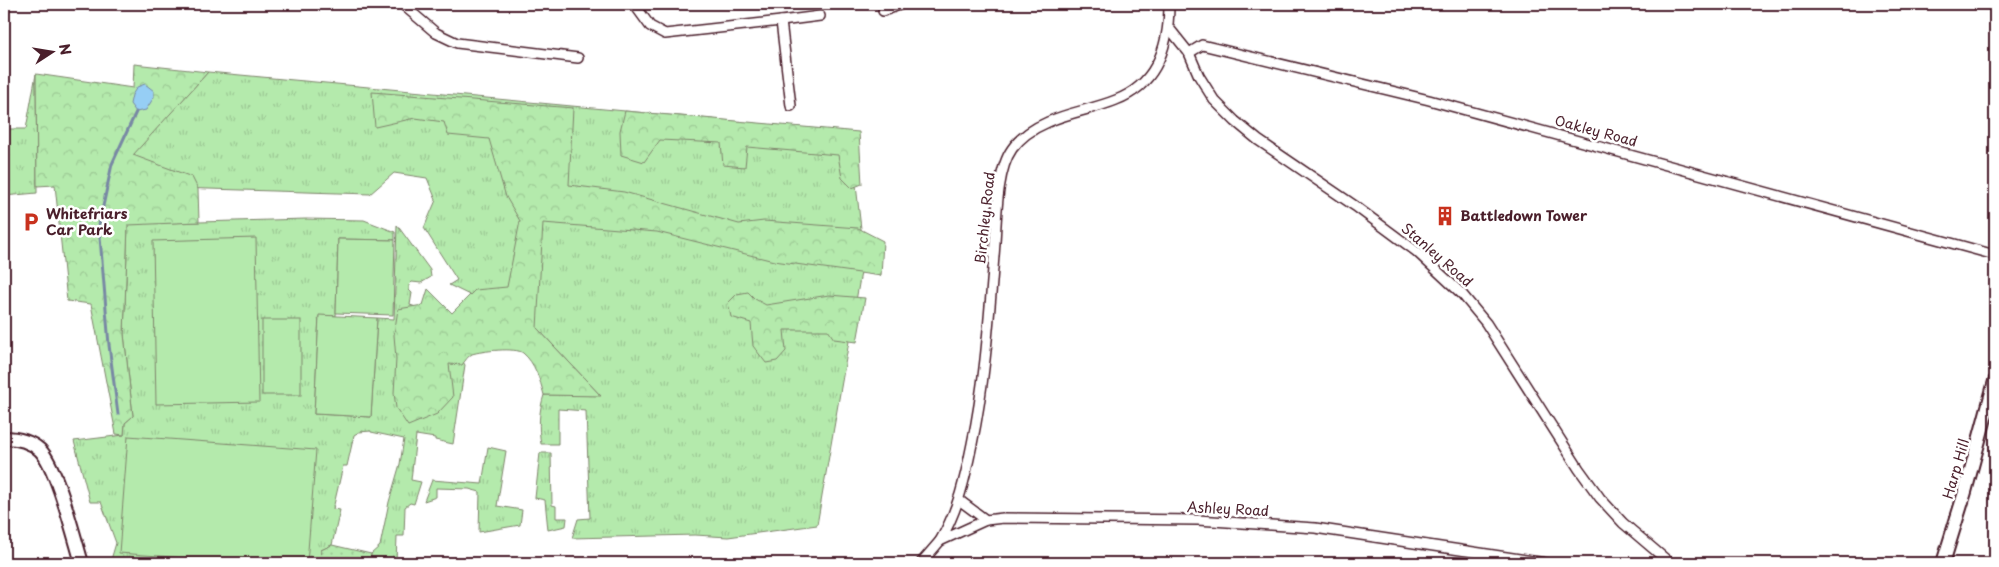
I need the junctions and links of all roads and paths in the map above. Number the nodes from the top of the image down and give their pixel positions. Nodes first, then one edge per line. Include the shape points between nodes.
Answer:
1 (402, 4) edge
2 (634, 4) edge
3 (902, 4) edge
4 (1169, 4) edge
5 (883, 11) dead end
6 (820, 16) dead end
7 (781, 21) junction
8 (1169, 28) junction
9 (1189, 53) junction
10 (578, 58) dead end
11 (791, 106) dead end
12 (1995, 255) edge
13 (1995, 381) edge
14 (4, 438) edge
15 (959, 500) junction
16 (986, 520) junction
17 (940, 541) junction
18 (1666, 562) edge
19 (82, 563) edge
20 (921, 563) edge
21 (1546, 563) edge
22 (1943, 563) edge

1 - 10 street via 436,33 457,43
2 - 7 street via 650,26 665,34
3 - 5 street
4 - 8 street, Birchley Road
6 - 7 street
7 - 11 street
8 - 9 street, Stanley Road
8 - 15 street, Birchley Road via 1159,60 1133,91 1117,100 1037,127 1017,142 1008,156 1001,180 978,418
9 - 12 street, Oakley Road via 1202,45 1429,100
9 - 18 street, Stanley Road via 1206,88 1235,121 1396,236 1456,288 1486,323 1600,498
13 - 22 street, Harp Hill via 1966,492
14 - 19 street via 30,443 48,460
15 - 16 street
15 - 17 street, Birchley Road
16 - 17 street, Ashley Road
16 - 21 street, Ashley Road via 1198,520 1315,528
17 - 20 street, Ashley Road

